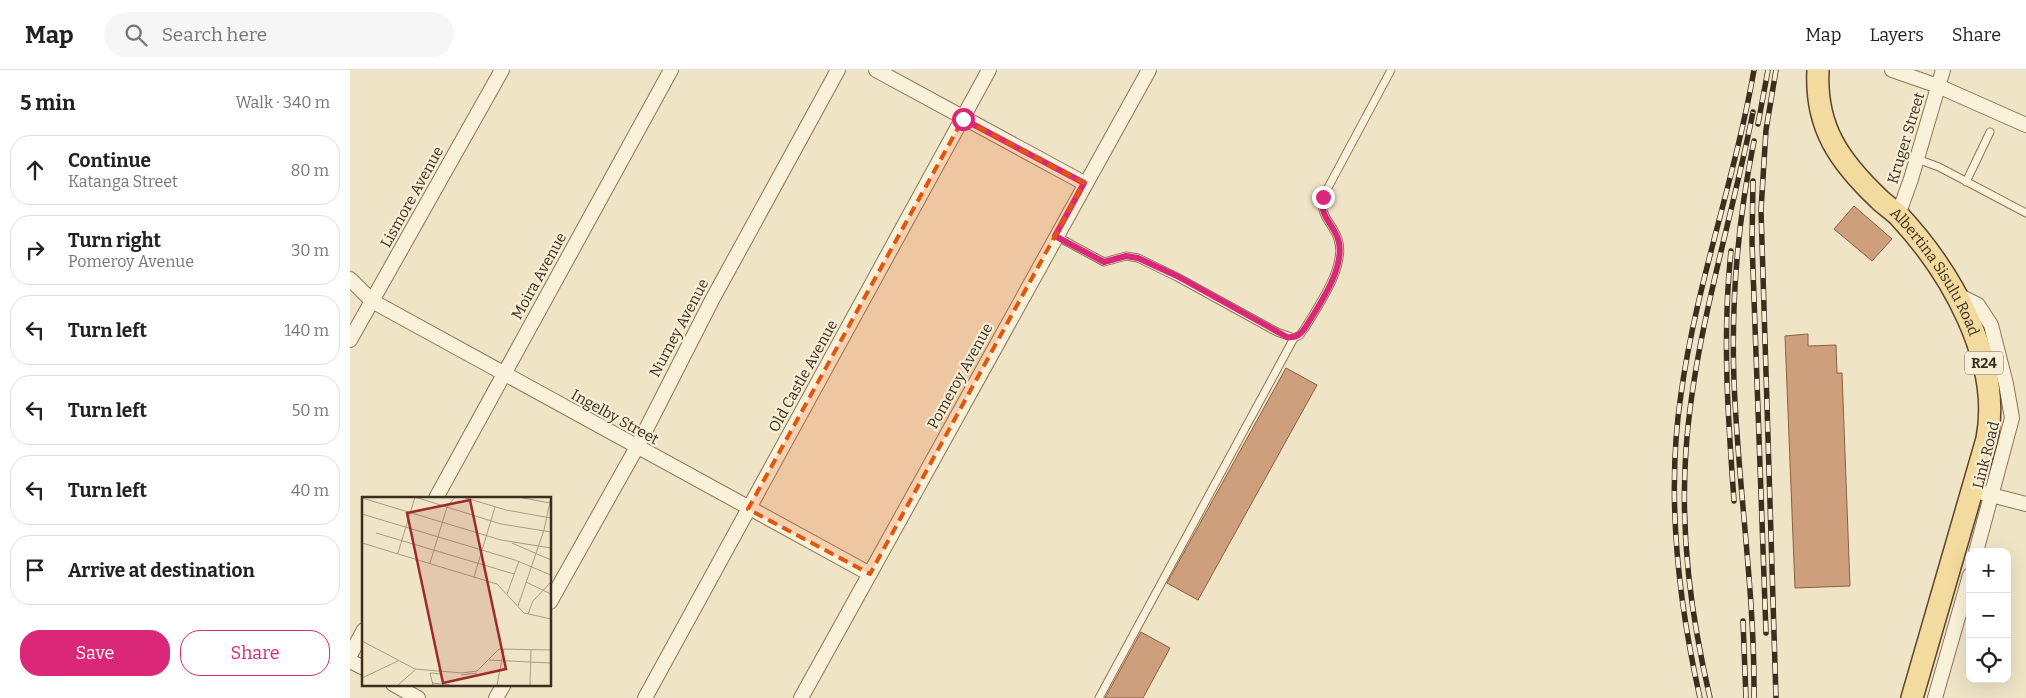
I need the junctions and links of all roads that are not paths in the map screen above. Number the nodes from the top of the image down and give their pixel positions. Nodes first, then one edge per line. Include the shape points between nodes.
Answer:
1 (502, 70) edge
2 (671, 70) edge
3 (838, 70) edge
4 (876, 70) edge
5 (989, 70) edge
6 (1149, 70) edge
7 (1391, 70) edge
8 (1818, 70) edge
9 (1892, 70) edge
10 (1943, 70) edge
11 (1938, 86) junction
12 (963, 119) junction
13 (2026, 125) edge
14 (1990, 132) dead end
15 (1917, 159) junction
16 (1966, 182) junction
17 (1084, 183) junction
18 (2026, 213) edge
19 (1898, 215) junction
20 (1055, 236) junction
21 (350, 279) edge
22 (372, 301) junction
23 (1294, 338) junction
24 (350, 340) edge
25 (504, 374) junction
26 (637, 447) junction
27 (1983, 493) junction
28 (437, 497) edge
29 (2026, 504) edge
30 (748, 508) junction
31 (1976, 548) edge
32 (870, 574) junction
33 (1966, 589) edge
34 (551, 600) edge
35 (362, 634) edge
36 (350, 656) edge
37 (350, 660) edge
38 (362, 667) edge
39 (397, 686) edge
40 (503, 686) edge
41 (418, 698) edge
42 (496, 698) edge
43 (645, 698) edge
44 (802, 698) edge
45 (1100, 698) edge
46 (1912, 698) edge
47 (1935, 698) edge

1 - 22 street, Lismore Avenue
2 - 25 street, Moira Avenue
3 - 26 street, Nurney Avenue via 712,300
4 - 12 street
5 - 12 street, Old Castle Avenue
6 - 17 street, Pomeroy Avenue
7 - 23 lane via 1323,197 1322,210 1338,237 1340,260 1305,328
8 - 19 main road, Albertina Sisulu Road / R24 via 1818,100 1829,138 1854,174
9 - 11 street
10 - 11 street, Kruger Street
11 - 13 street
11 - 15 street, Kruger Street
12 - 17 street
12 - 30 street, Old Castle Avenue
14 - 16 lane
15 - 16 lane
15 - 19 street, Kruger Street
16 - 18 lane
17 - 20 street, Pomeroy Avenue
19 - 27 main road, Albertina Sisulu Road / R24 via 1926,248 1956,294 1980,352 1988,384 1989,430
20 - 23 lane via 1104,262 1126,256 1138,258
20 - 32 street, Pomeroy Avenue
21 - 22 street, Ingelby Street
22 - 24 street, Lismore Avenue
22 - 25 street, Ingelby Street
23 - 45 lane
25 - 26 street, Ingelby Street
25 - 28 street, Moira Avenue
26 - 30 street, Ingelby Street
26 - 34 street, Nurney Avenue
27 - 29 street
27 - 31 street, Link Road
27 - 46 main road, Albertina Sisulu Road / R24
30 - 32 street, Ingelby Street
30 - 43 street, Old Castle Avenue
32 - 44 street, Pomeroy Avenue
33 - 47 street
35 - 36 street
37 - 38 street
39 - 41 street
40 - 42 street

